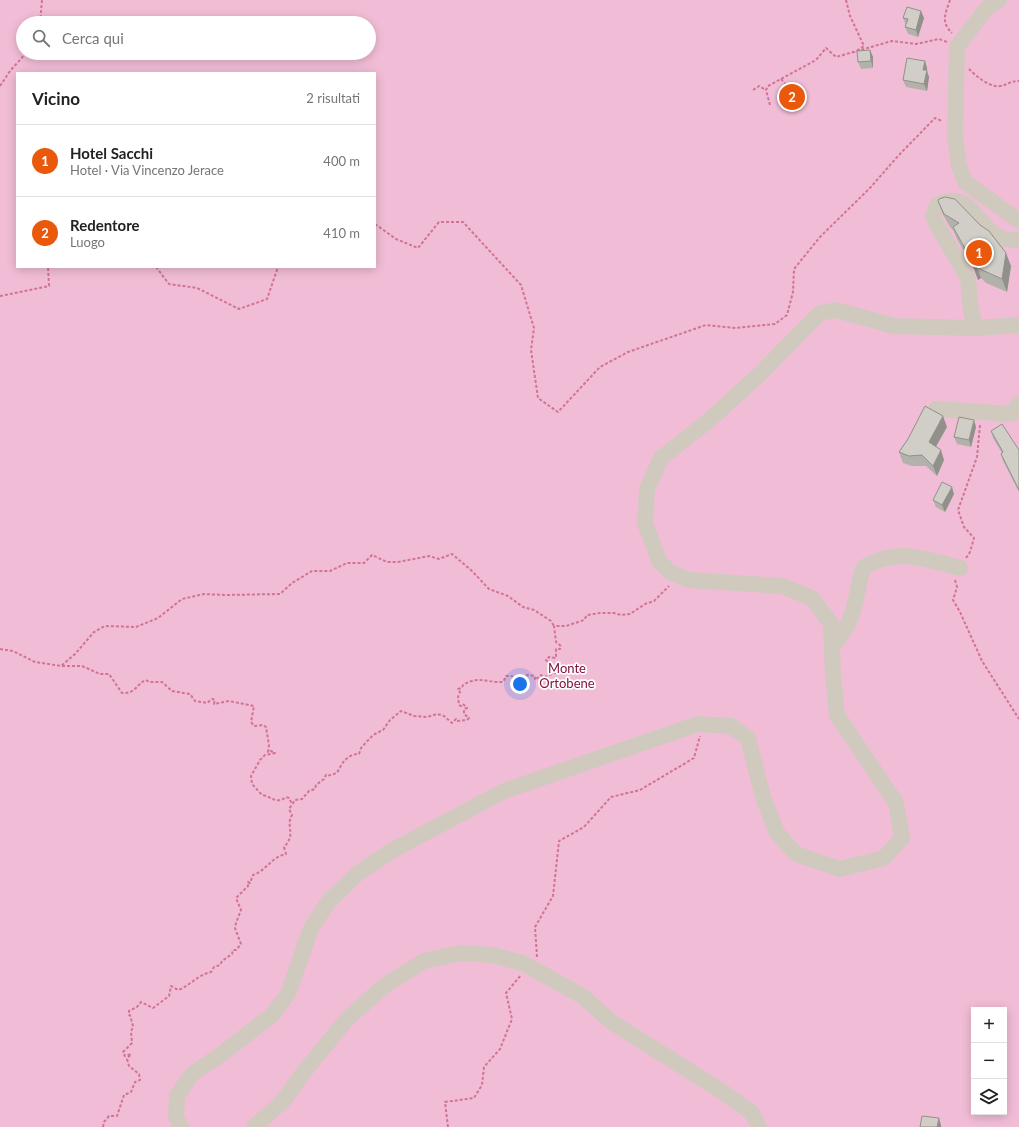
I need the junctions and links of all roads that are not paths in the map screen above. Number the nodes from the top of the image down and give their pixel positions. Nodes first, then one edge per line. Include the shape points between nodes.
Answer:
1 (999, 0) edge
2 (1014, 217) edge
3 (1014, 240) edge
4 (1019, 325) edge
5 (976, 328) junction
6 (1019, 404) edge
7 (936, 409) dead end
8 (960, 568) road end
9 (832, 646) junction
10 (181, 1127) edge
11 (254, 1127) edge
12 (759, 1127) edge

1 - 2 street via 986,9 960,44 955,126 959,166 965,182
2 - 3 street via 1007,216
3 - 5 street via 1000,238 961,200 947,200 936,205 933,215 936,223 968,278 971,311
4 - 5 street
5 - 9 street via 894,326 836,310 820,313 755,379 707,422 661,458 647,489 645,523 659,561 670,572 689,580 782,586 812,598 831,624
6 - 7 street via 1011,414
8 - 9 street via 902,555 877,559 863,568 858,583 856,605 843,634
9 - 10 street via 837,715 896,803 902,838 884,858 840,869 796,854 777,833 761,791 748,738 731,726 698,724 504,791 398,847 357,874 329,901 311,928 288,994 272,1015 192,1074 177,1096 176,1117
11 - 12 street via 283,1101 347,1019 384,986 424,961 460,953 493,955 525,964 582,996 613,1023 752,1113

